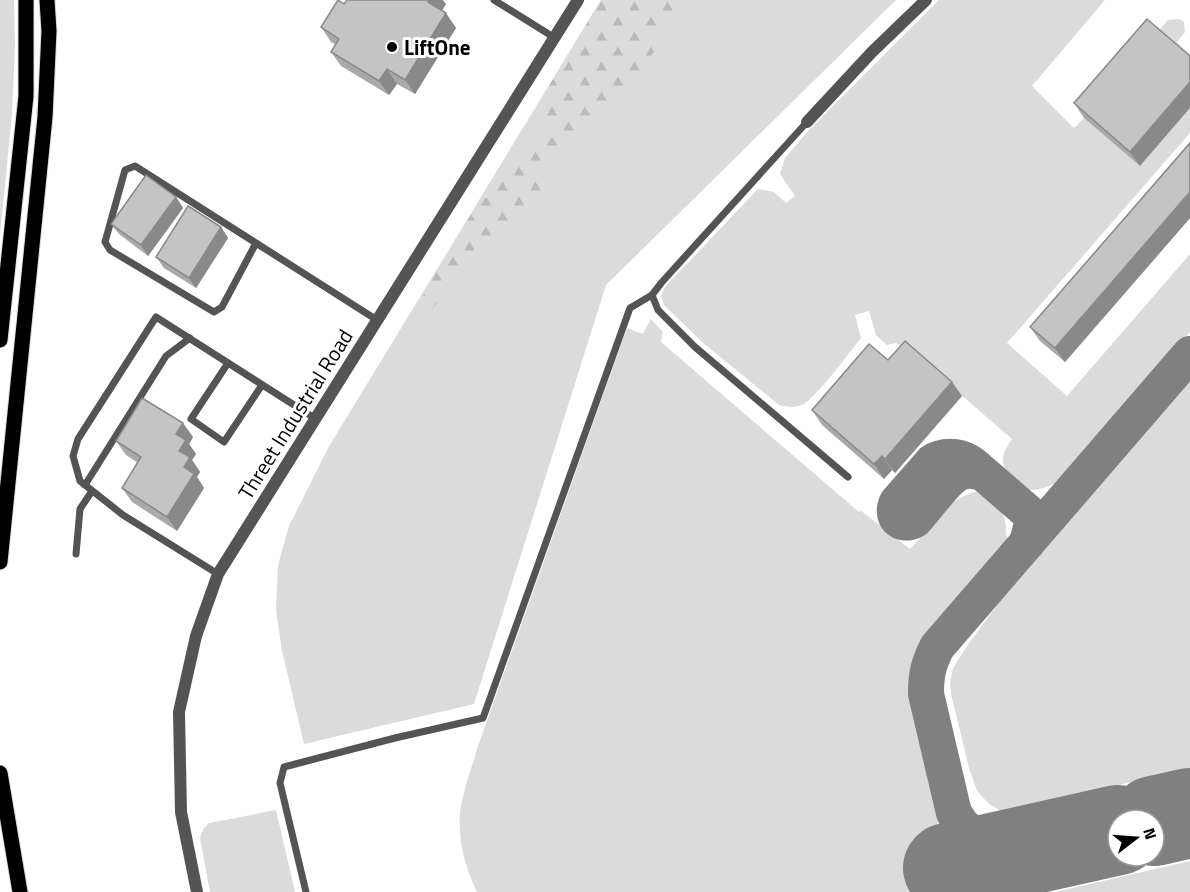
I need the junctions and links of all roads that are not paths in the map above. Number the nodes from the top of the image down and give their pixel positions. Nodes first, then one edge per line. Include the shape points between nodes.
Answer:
1 (26, 0) edge
2 (47, 0) edge
3 (494, 0) edge
4 (578, 0) edge
5 (926, 0) edge
6 (555, 38) junction
7 (807, 122) joint
8 (256, 243) junction
9 (652, 295) junction
10 (378, 320) junction
11 (190, 338) junction
12 (0, 340) edge
13 (228, 363) junction
14 (262, 385) junction
15 (316, 419) junction
16 (848, 477) dead end
17 (85, 485) junction
18 (92, 491) junction
19 (76, 554) dead end
20 (0, 562) edge
21 (218, 574) junction
22 (0, 773) edge
23 (20, 892) edge
24 (197, 892) edge
25 (306, 892) edge

1 - 12 main road via 26,96
2 - 20 main road via 45,117
3 - 6 lane
4 - 6 street, Threet Industrial Road
5 - 7 street
6 - 10 street, Threet Industrial Road
7 - 9 lane
8 - 8 lane via 135,166 125,170 105,242 110,250 214,312 222,307
8 - 10 lane
9 - 16 lane via 658,310 695,347
9 - 25 lane via 630,308 483,718 284,767 280,783
10 - 15 street, Threet Industrial Road
11 - 13 lane
11 - 17 lane via 166,356
11 - 17 lane via 156,316 78,439 73,456 80,481
13 - 14 lane
13 - 14 lane via 190,419 224,442
14 - 15 lane
15 - 21 street, Threet Industrial Road
17 - 18 lane
18 - 19 lane via 80,509
18 - 21 lane
21 - 24 street, Threet Industrial Road via 196,636 179,712 181,812
22 - 23 main road

